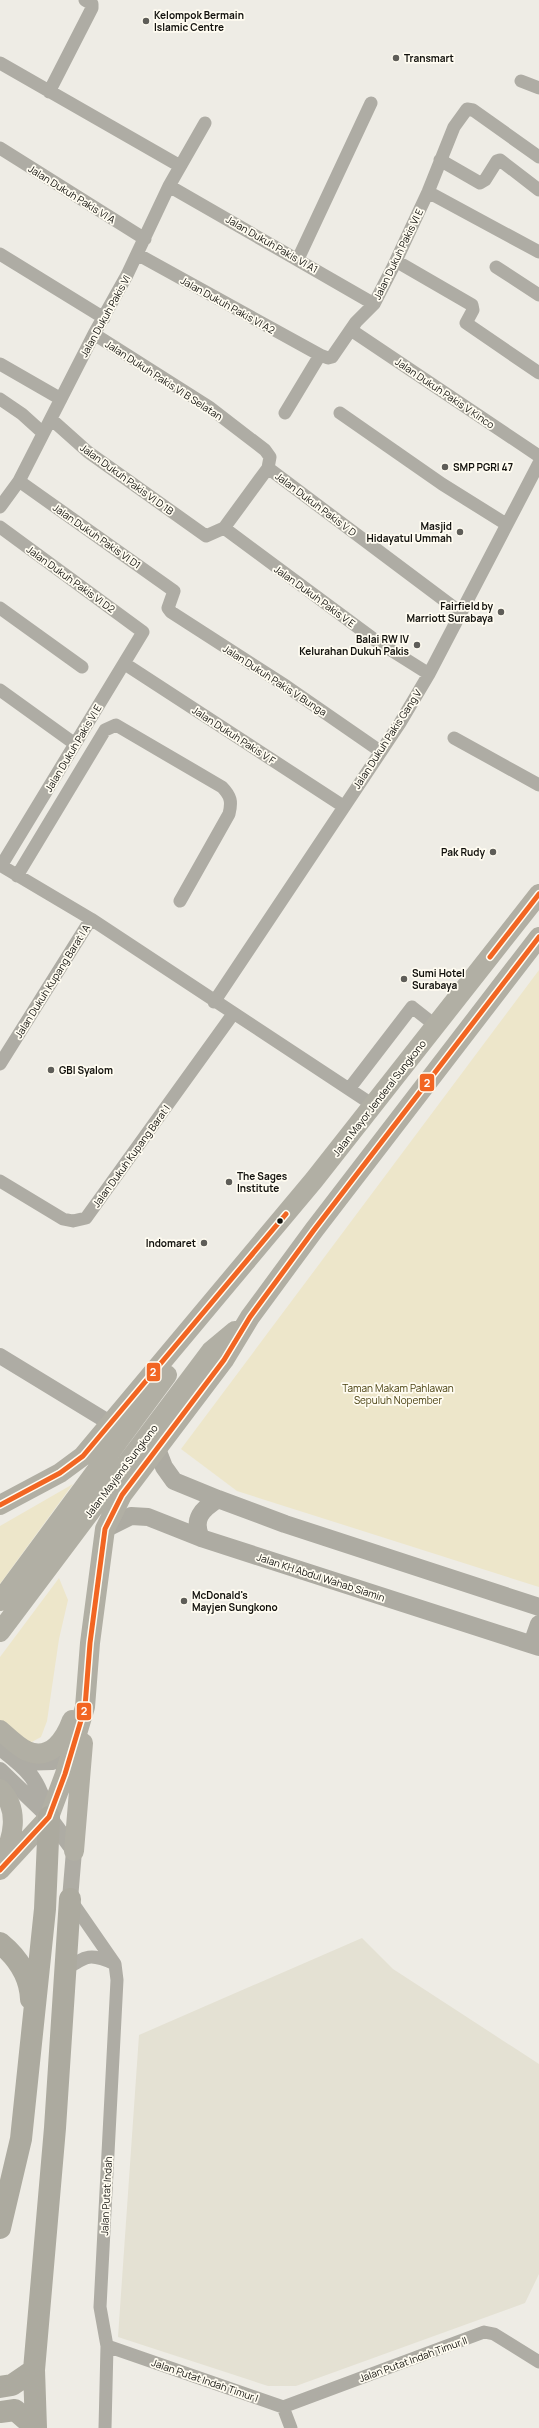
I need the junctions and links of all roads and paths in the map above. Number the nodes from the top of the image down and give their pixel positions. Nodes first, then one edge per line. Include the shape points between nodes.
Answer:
1 (85, 0) edge
2 (0, 63) edge
3 (521, 81) dead end
4 (539, 88) edge
5 (49, 92) junction
6 (371, 103) dead end
7 (205, 123) dead end
8 (0, 148) edge
9 (539, 158) edge
10 (440, 160) junction
11 (180, 166) junction
12 (169, 186) junction
13 (539, 190) edge
14 (428, 192) junction
15 (145, 239) junction
16 (539, 252) edge
17 (0, 254) edge
18 (137, 254) junction
19 (298, 259) junction
20 (396, 261) junction
21 (496, 267) dead end
22 (539, 295) edge
23 (374, 304) junction
24 (104, 318) junction
25 (351, 330) junction
26 (94, 334) junction
27 (320, 355) junction
28 (0, 364) edge
29 (539, 373) edge
30 (0, 399) edge
31 (61, 399) junction
32 (285, 413) dead end
33 (340, 413) dead end
34 (51, 419) junction
35 (44, 433) junction
36 (539, 456) edge
37 (269, 462) junction
38 (539, 463) edge
39 (19, 481) junction
40 (0, 507) edge
41 (506, 524) junction
42 (0, 527) edge
43 (224, 528) junction
44 (0, 608) edge
45 (168, 610) joint
46 (460, 612) junction
47 (142, 630) joint
48 (125, 664) junction
49 (82, 667) dead end
50 (429, 674) junction
51 (0, 690) edge
52 (454, 738) dead end
53 (75, 744) junction
54 (380, 751) junction
55 (539, 785) edge
56 (343, 806) junction
57 (0, 866) edge
58 (17, 876) junction
59 (539, 894) edge
60 (180, 901) dead end
61 (91, 919) junction
62 (539, 937) edge
63 (214, 1002) junction
64 (233, 1014) junction
65 (436, 1026) junction
66 (0, 1064) edge
67 (349, 1089) junction
68 (373, 1106) junction
69 (0, 1181) edge
70 (215, 1300) junction
71 (250, 1317) junction
72 (0, 1356) edge
73 (110, 1423) junction
74 (157, 1449) junction
75 (218, 1499) junction
76 (0, 1505) edge
77 (105, 1529) junction
78 (201, 1538) junction
79 (0, 1602) edge
80 (539, 1608) edge
81 (539, 1624) edge
82 (0, 1632) edge
83 (536, 1645) edge
84 (88, 1663) junction
85 (85, 1707) junction
86 (0, 1730) edge
87 (0, 1748) edge
88 (71, 1757) junction
89 (19, 1763) junction
90 (0, 1770) edge
91 (0, 1789) edge
92 (49, 1817) junction
93 (74, 1851) junction
94 (0, 1861) edge
95 (0, 1870) edge
96 (70, 1899) junction
97 (0, 1942) edge
98 (115, 1964) junction
99 (66, 1970) junction
100 (32, 2036) junction
101 (0, 2228) edge
102 (107, 2346) junction
103 (539, 2362) edge
104 (34, 2370) junction
105 (0, 2387) edge
106 (283, 2407) junction
107 (0, 2412) edge
108 (36, 2428) edge
109 (105, 2428) edge
110 (291, 2428) edge

1 - 5 street via 92,4 92,8
2 - 5 street
3 - 4 street
5 - 11 street
6 - 19 street
7 - 11 street, Jalan Dukuh Pakis VI
8 - 15 street, Jalan Dukuh Pakis VI A
9 - 10 street, Jalan Dukuh Pakis VI E via 473,110 467,109 454,127
10 - 13 street via 480,182 500,160
10 - 14 street, Jalan Dukuh Pakis VI E
11 - 12 street, Jalan Dukuh Pakis VI
12 - 15 street, Jalan Dukuh Pakis VI
12 - 19 street, Jalan Dukuh Pakis VI A1
14 - 16 street
14 - 20 street, Jalan Dukuh Pakis VI E
15 - 18 street, Jalan Dukuh Pakis VI
17 - 24 street
18 - 24 street, Jalan Dukuh Pakis VI
18 - 27 street, Jalan Dukuh Pakis VI A2
19 - 23 street, Jalan Dukuh Pakis VI A1
20 - 23 street, Jalan Dukuh Pakis VI E
20 - 29 street via 472,305 473,310 466,324
21 - 22 street
23 - 25 street, Jalan Dukuh Pakis VI E
24 - 26 street, Jalan Dukuh Pakis VI
25 - 27 street, Jalan Dukuh Pakis VI E via 332,357
25 - 36 street, Jalan Dukuh Pakis V Kinco
26 - 31 street, Jalan Dukuh Pakis VI
26 - 37 street, Jalan Dukuh Pakis VI B Selatan via 209,407 265,450
27 - 32 street
28 - 31 street
30 - 35 street
31 - 34 street, Jalan Dukuh Pakis VI
33 - 41 street via 442,484
34 - 35 street, Jalan Dukuh Pakis VI
34 - 43 street, Jalan Dukuh Pakis VI D 1B via 88,452 206,536
35 - 39 street, Jalan Dukuh Pakis VI
37 - 43 street
37 - 46 street, Jalan Dukuh Pakis V D
38 - 41 street, Jalan Dukuh Pakis Gang V
39 - 40 street, Jalan Dukuh Pakis VI
39 - 45 street, Jalan Dukuh Pakis VI D1 via 174,592
41 - 46 street, Jalan Dukuh Pakis Gang V
42 - 47 street, Jalan Dukuh Pakis VI D2
43 - 50 street, Jalan Dukuh Pakis V E via 375,640
44 - 49 street
45 - 54 street, Jalan Dukuh Pakis V Bunga via 286,686
46 - 50 street, Jalan Dukuh Pakis Gang V
47 - 48 street, Jalan Dukuh Pakis VI E via 142,636
48 - 53 street, Jalan Dukuh Pakis VI E
48 - 56 street, Jalan Dukuh Pakis V F
50 - 54 street, Jalan Dukuh Pakis Gang V
51 - 53 street
52 - 55 street
53 - 57 street, Jalan Dukuh Pakis VI E
54 - 56 street, Jalan Dukuh Pakis Gang V
56 - 63 street, Jalan Dukuh Pakis Gang V
57 - 58 street
58 - 60 street via 105,730 116,725 222,787 230,798 232,804 229,814
58 - 61 street
59 - 65 main road, Jalan Mayor Jenderal Sungkono
61 - 63 street
61 - 66 street, Jalan Dukuh Kupang Barat I A
62 - 71 main road via 383,1138
63 - 64 street
64 - 67 street
64 - 69 street, Jalan Dukuh Kupang Barat I via 86,1218 73,1221 63,1219
65 - 67 street via 412,1007
65 - 68 main road, Jalan Mayor Jenderal Sungkono
67 - 68 street
68 - 70 main road, Jalan Mayor Jenderal Sungkono
70 - 73 main road
70 - 79 main road, Jalan Mayjend Sungkono via 178,1360
71 - 74 main road via 224,1360
71 - 82 main road, Jalan Mayjend Sungkono via 211,1351
72 - 73 street
73 - 76 main road via 77,1460 60,1473
74 - 75 main road via 164,1467 174,1481
74 - 77 main road via 122,1495
75 - 78 main road via 203,1509 199,1516 197,1524
75 - 80 main road via 285,1524
77 - 78 main road, Jalan KH Abdul Wahab Siamin via 131,1516 148,1517
77 - 84 main road
78 - 83 main road, Jalan KH Abdul Wahab Siamin
81 - 83 main road
84 - 85 main road
84 - 86 main road via 66,1737 55,1749 37,1754 26,1751
85 - 88 main road
85 - 93 main road
87 - 89 street
88 - 89 street via 52,1762
88 - 92 main road
89 - 92 street via 38,1784
90 - 92 street
91 - 94 main road via 12,1812 13,1830
92 - 93 street
92 - 95 main road
92 - 100 highway via 45,1909
93 - 96 street
96 - 98 street, Jalan Putat Indah
96 - 99 highway
97 - 100 highway via 23,1968 31,1992
98 - 99 street via 100,1958 84,1957
98 - 102 street, Jalan Putat Indah via 117,1980 100,2307
99 - 104 highway
100 - 101 highway via 21,2139
102 - 106 street, Jalan Putat Indah Timur I
102 - 109 street, Jalan Putat Indah
103 - 106 street, Jalan Putat Indah Timur II via 494,2334 484,2332
104 - 105 highway via 12,2385
104 - 108 highway
106 - 110 street
107 - 108 highway via 14,2410

